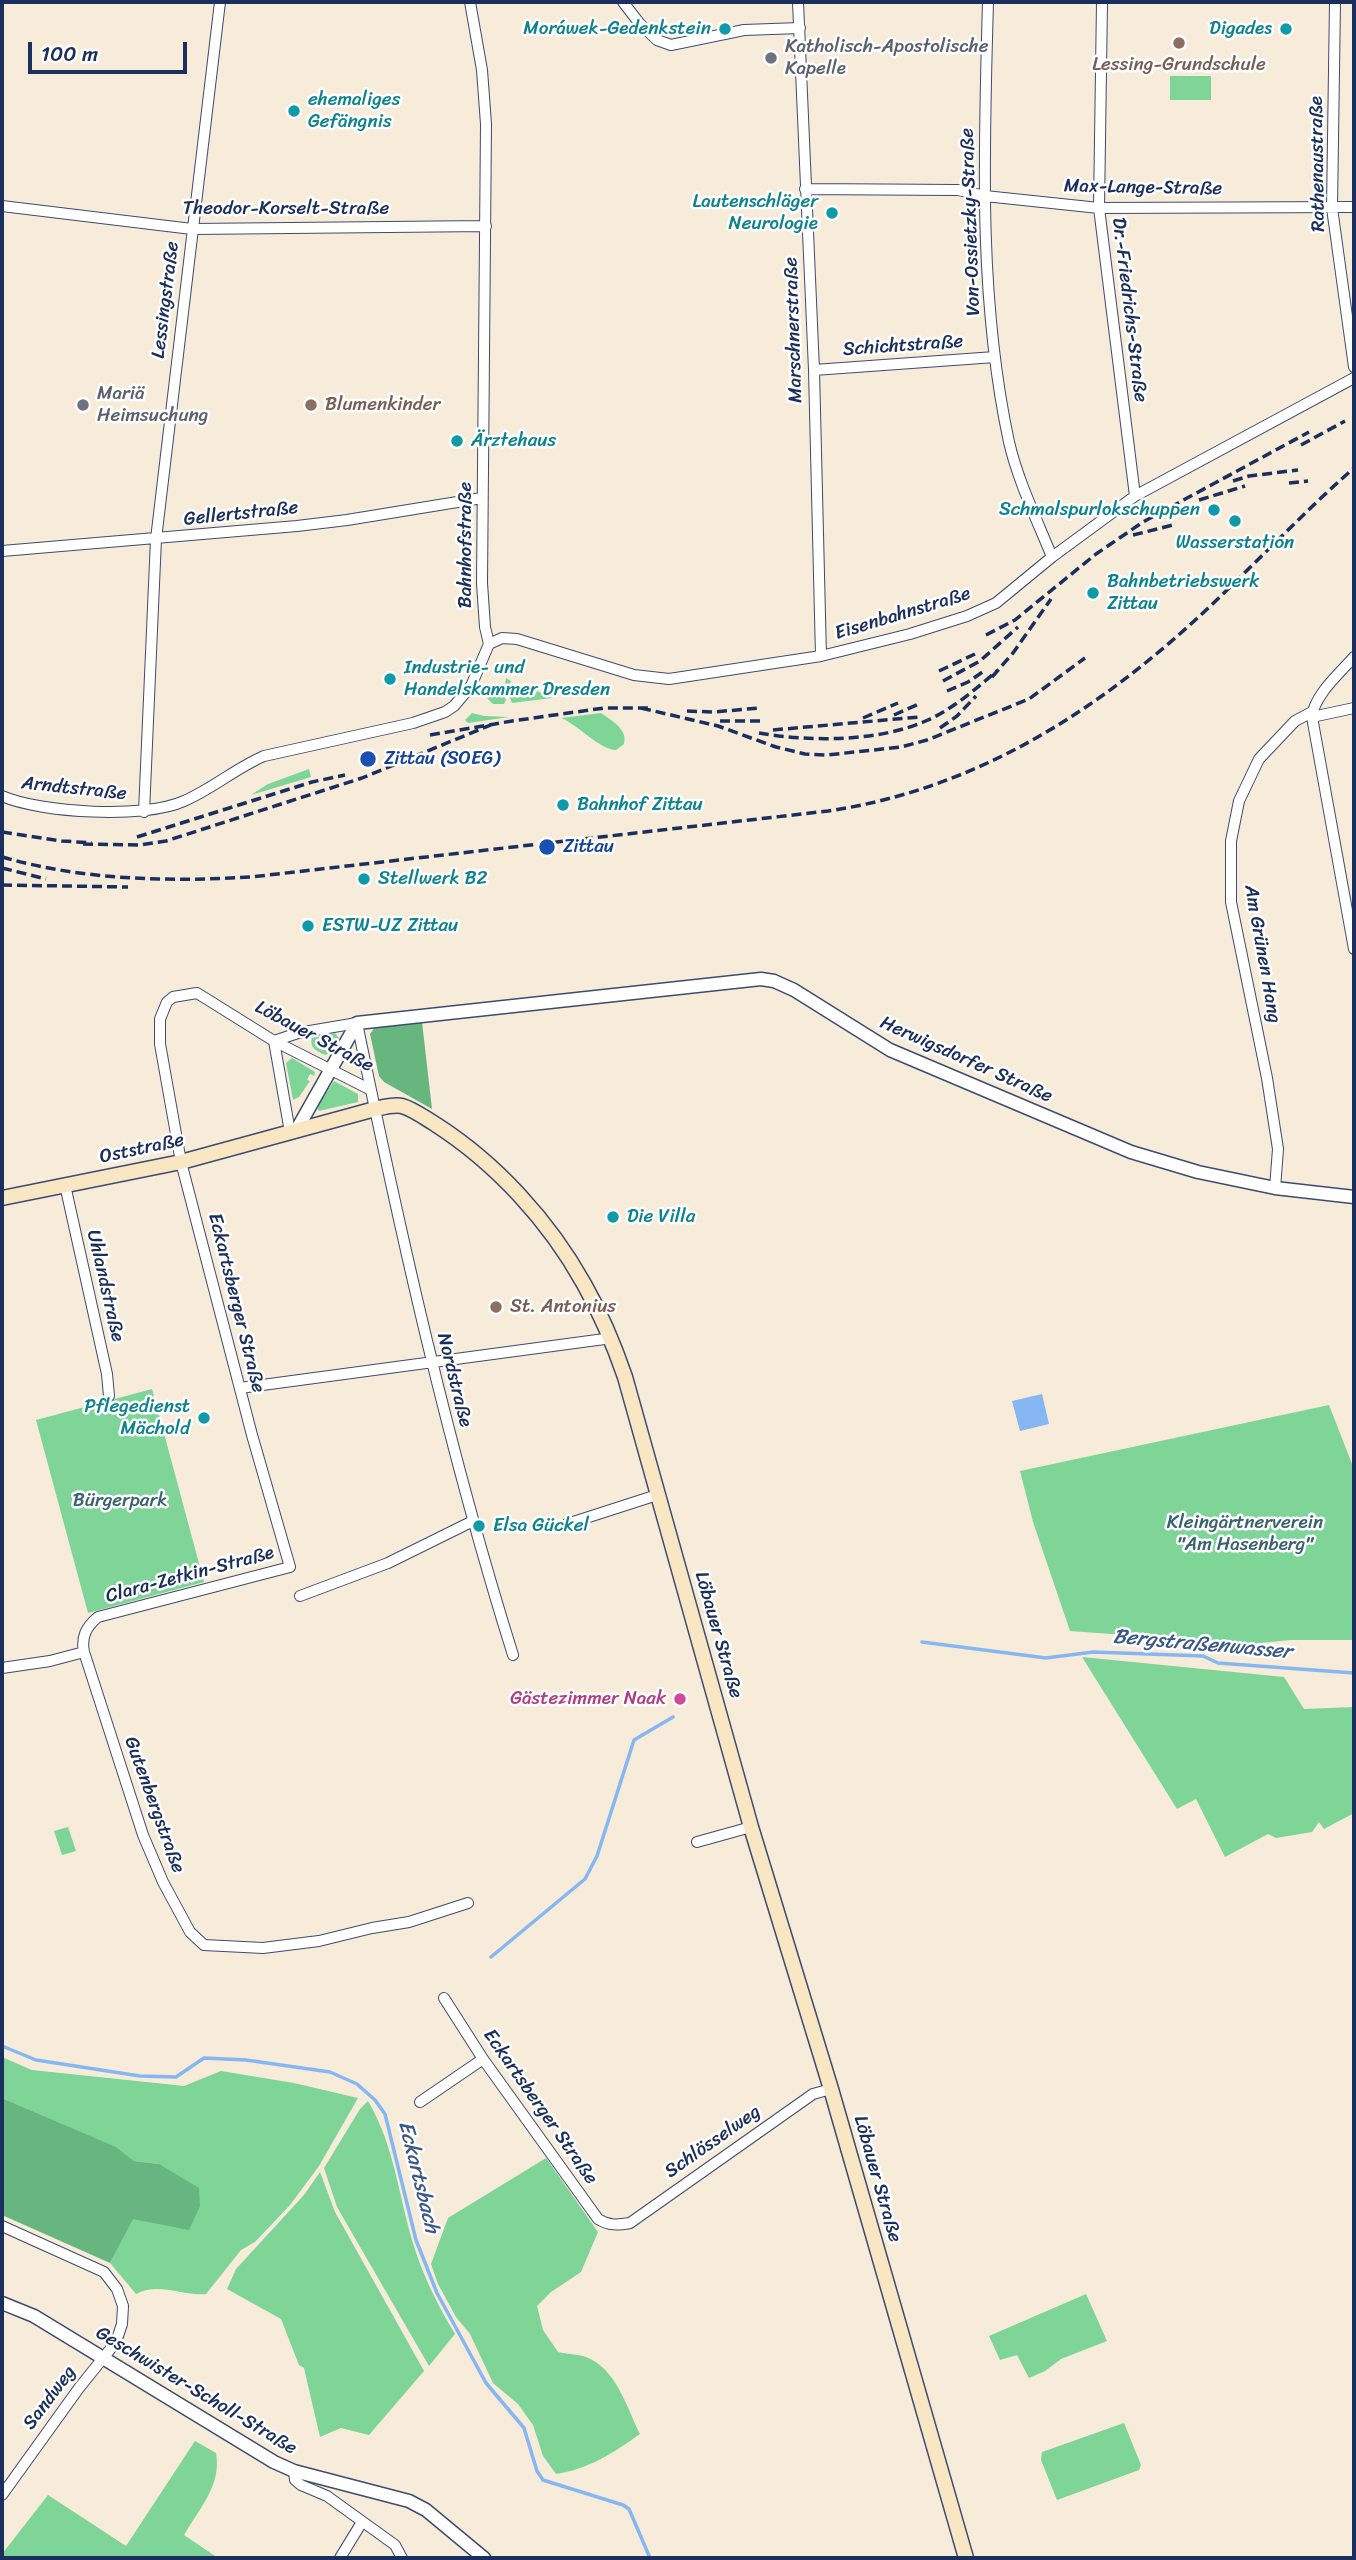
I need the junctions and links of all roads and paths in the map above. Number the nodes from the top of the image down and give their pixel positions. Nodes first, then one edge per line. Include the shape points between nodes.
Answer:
1 (220, 2) edge
2 (470, 2) edge
3 (623, 2) edge
4 (798, 2) edge
5 (988, 2) edge
6 (1101, 2) edge
7 (1335, 2) edge
8 (800, 28) junction
9 (806, 188) junction
10 (985, 196) junction
11 (2, 206) edge
12 (1354, 207) edge
13 (1098, 208) junction
14 (1332, 208) junction
15 (486, 226) junction
16 (192, 229) junction
17 (995, 357) junction
18 (1354, 367) edge
19 (814, 370) junction
20 (1354, 378) edge
21 (1135, 496) junction
22 (482, 498) junction
23 (156, 540) junction
24 (2, 551) edge
25 (1052, 557) junction
26 (489, 644) junction
27 (821, 656) junction
28 (1354, 657) edge
29 (1354, 708) edge
30 (1312, 715) junction
31 (2, 796) edge
32 (144, 812) junction
33 (1354, 949) edge
34 (357, 1023) junction
35 (274, 1041) junction
36 (160, 1044) joint
37 (331, 1069) junction
38 (371, 1090) junction
39 (375, 1109) junction
40 (293, 1131) junction
41 (181, 1162) junction
42 (65, 1185) junction
43 (1275, 1188) junction
44 (1354, 1197) edge
45 (2, 1198) edge
46 (612, 1338) junction
47 (431, 1362) junction
48 (240, 1388) junction
49 (109, 1396) dead end
50 (657, 1494) junction
51 (473, 1521) junction
52 (567, 1524) dead end
53 (289, 1567) joint
54 (300, 1596) dead end
55 (84, 1652) junction
56 (513, 1655) dead end
57 (2, 1668) edge
58 (751, 1827) junction
59 (697, 1842) dead end
60 (468, 1903) dead end
61 (444, 1998) dead end
62 (483, 2059) junction
63 (831, 2089) junction
64 (419, 2102) dead end
65 (617, 2225) joint
66 (2, 2226) edge
67 (2, 2303) edge
68 (103, 2357) junction
69 (294, 2471) junction
70 (2, 2495) edge
71 (362, 2522) junction
72 (340, 2558) edge
73 (402, 2558) edge
74 (484, 2558) edge
75 (966, 2558) edge

1 - 16 street, Lessingstraße
2 - 15 street, Bahnhofstraße via 485,111
3 - 8 street via 657,40 671,45 744,30
4 - 8 street, Marschnerstraße
5 - 10 street, Von-Ossietzky-Straße
6 - 13 street, Dr.-Friedrichs-Straße
7 - 14 street, Rathenaustraße
8 - 9 street, Marschnerstraße
9 - 10 street, Max-Lange-Straße via 958,190
9 - 19 street, Marschnerstraße
10 - 13 street, Max-Lange-Straße
10 - 17 street, Von-Ossietzky-Straße
11 - 16 street, Theodor-Korselt-Straße
12 - 14 street, Max-Lange-Straße
13 - 14 street, Max-Lange-Straße
13 - 21 street, Dr.-Friedrichs-Straße
14 - 18 street, Rathenaustraße
15 - 16 street, Theodor-Korselt-Straße
15 - 22 street, Bahnhofstraße
16 - 23 street, Lessingstraße
17 - 19 street, Schichtstraße
17 - 25 street, Von-Ossietzky-Straße via 1010,445
19 - 27 street, Marschnerstraße
20 - 21 street, Eisenbahnstraße
21 - 25 street, Eisenbahnstraße
22 - 23 street, Gellertstraße via 347,520
22 - 26 street, Bahnhofstraße via 482,583
23 - 24 street, Gellertstraße
23 - 32 street, Lessingstraße
25 - 27 street, Eisenbahnstraße via 1006,597 976,611 910,634
26 - 27 street, Eisenbahnstraße via 502,638 517,639 651,678 669,679
26 - 32 street via 471,686 445,712 264,756 186,800
28 - 30 street via 1321,696
29 - 30 street
30 - 33 street
30 - 43 street, Am Grünen Hang via 1295,721 1259,759 1239,802 1231,841 1231,902 1278,1149
31 - 32 street, Arndtstraße via 55,808
34 - 35 street
34 - 37 street
34 - 38 street
34 - 43 street, Herwigsdorfer Straße via 748,980 774,981 890,1050 1061,1124 1131,1152
35 - 36 street, Löbauer Straße via 197,993 167,1002 160,1019
35 - 37 street, Löbauer Straße
35 - 40 street
36 - 41 street, Eckartsberger Straße
37 - 38 street, Löbauer Straße
37 - 40 street
38 - 39 street, Löbauer Straße
39 - 40 main road, Oststraße
39 - 46 main road, Löbauer Straße via 401,1106 416,1113 460,1142 506,1182 560,1245
39 - 47 street, Nordstraße
40 - 41 main road, Oststraße
41 - 42 main road, Oststraße
41 - 48 street, Eckartsberger Straße
42 - 45 main road, Oststraße
42 - 49 street, Uhlandstraße
43 - 44 street, Herwigsdorfer Straße
46 - 47 street
46 - 50 main road, Löbauer Straße
47 - 48 street
47 - 51 street, Nordstraße
48 - 53 street, Eckartsberger Straße
50 - 52 street
50 - 58 main road, Löbauer Straße
51 - 54 street via 388,1563
51 - 56 street, Nordstraße
53 - 55 street, Clara-Zetkin-Straße via 98,1618 84,1636
55 - 57 street
55 - 60 street, Gutenbergstraße via 143,1835 190,1932 204,1945 263,1948 318,1941 410,1922
58 - 59 street
58 - 63 main road, Löbauer Straße
61 - 62 street, Eckartsberger Straße
62 - 64 street
62 - 65 street, Eckartsberger Straße via 598,2219
63 - 65 street, Schlösselweg via 813,2094 630,2223
63 - 75 main road, Löbauer Straße
66 - 68 street, Sandweg via 104,2272 123,2306 117,2342
67 - 68 street, Geschwister-Scholl-Straße via 34,2316
68 - 69 street, Geschwister-Scholl-Straße
68 - 70 street, Sandweg
69 - 71 street via 301,2485 327,2496
69 - 74 street, Geschwister-Scholl-Straße via 409,2501
71 - 72 street
71 - 73 street via 395,2545

